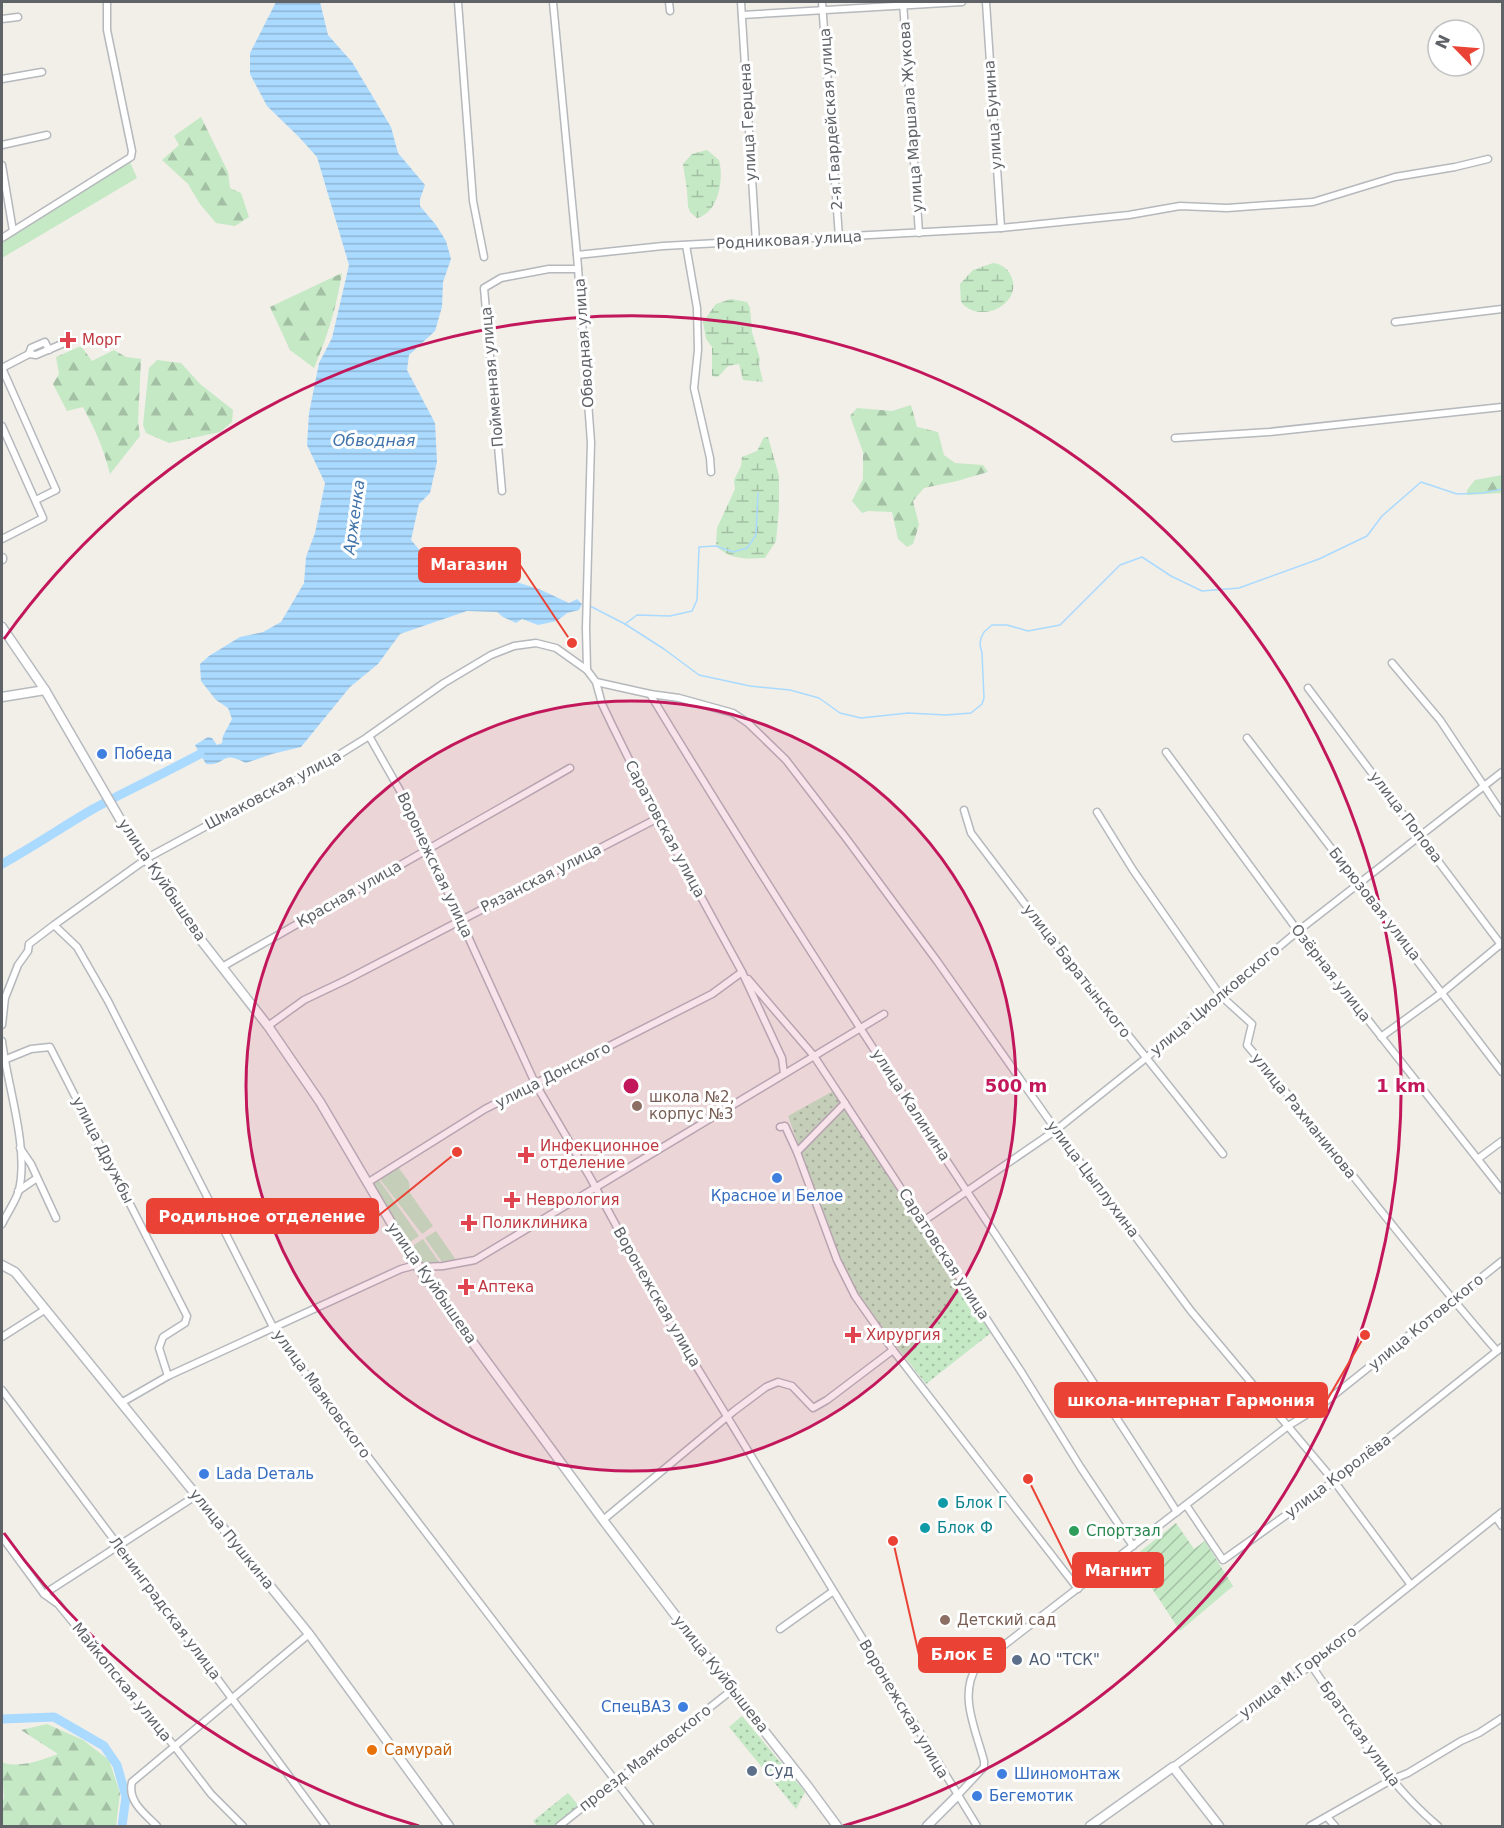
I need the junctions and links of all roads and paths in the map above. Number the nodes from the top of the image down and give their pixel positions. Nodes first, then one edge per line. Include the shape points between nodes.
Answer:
1 (107, 2) edge
2 (458, 2) edge
3 (553, 2) edge
4 (669, 2) edge
5 (741, 2) edge
6 (822, 2) edge
7 (962, 2) edge
8 (986, 2) edge
9 (903, 3) edge
10 (823, 9) junction
11 (670, 11) dead end
12 (742, 15) junction
13 (18, 17) dead end
14 (2, 19) edge
15 (42, 72) dead end
16 (2, 79) edge
17 (47, 135) dead end
18 (2, 145) edge
19 (1488, 159) dead end
20 (2, 165) edge
21 (1000, 228) junction
22 (13, 231) junction
23 (919, 233) junction
24 (839, 237) junction
25 (2, 238) edge
26 (756, 242) junction
27 (686, 245) junction
28 (577, 255) junction
29 (484, 257) dead end
30 (578, 268) junction
31 (1503, 309) edge
32 (1395, 322) dead end
33 (62, 344) dead end
34 (1503, 407) edge
35 (2, 426) edge
36 (1175, 438) dead end
37 (711, 472) dead end
38 (502, 491) dead end
39 (36, 500) junction
40 (2, 539) edge
41 (2, 627) edge
42 (1392, 663) dead end
43 (587, 670) junction
44 (596, 682) junction
45 (1308, 688) dead end
46 (45, 690) junction
47 (650, 694) junction
48 (2, 697) edge
49 (369, 736) junction
50 (1247, 738) dead end
51 (1166, 752) dead end
52 (570, 768) dead end
53 (1503, 772) edge
54 (1483, 786) junction
55 (964, 810) dead end
56 (1097, 812) dead end
57 (1503, 813) edge
58 (658, 818) junction
59 (1421, 837) junction
60 (428, 849) junction
61 (146, 859) junction
62 (1359, 885) junction
63 (461, 920) junction
64 (54, 925) junction
65 (1298, 931) junction
66 (1502, 945) edge
67 (222, 967) junction
68 (742, 972) junction
69 (1443, 992) junction
70 (1220, 995) junction
71 (2, 1013) edge
72 (884, 1014) dead end
73 (2, 1024) edge
74 (268, 1026) junction
75 (861, 1028) junction
76 (1381, 1036) junction
77 (2, 1041) edge
78 (814, 1056) junction
79 (1146, 1058) junction
80 (4, 1060) junction
81 (1503, 1072) edge
82 (784, 1074) junction
83 (535, 1083) junction
84 (845, 1103) junction
85 (780, 1127) dead end
86 (1056, 1130) junction
87 (1503, 1141) edge
88 (20, 1148) junction
89 (797, 1152) junction
90 (1223, 1154) dead end
91 (1479, 1158) junction
92 (38, 1179) junction
93 (367, 1183) junction
94 (596, 1189) junction
95 (1503, 1190) edge
96 (18, 1191) junction
97 (967, 1191) junction
98 (56, 1218) dead end
99 (922, 1222) junction
100 (2, 1224) edge
101 (1503, 1261) edge
102 (2, 1264) edge
103 (416, 1265) junction
104 (1453, 1301) junction
105 (46, 1309) junction
106 (273, 1327) junction
107 (2, 1337) edge
108 (1500, 1349) edge
109 (893, 1350) junction
110 (168, 1376) junction
111 (2, 1390) edge
112 (121, 1403) junction
113 (727, 1416) junction
114 (1288, 1426) junction
115 (1334, 1481) junction
116 (197, 1495) junction
117 (1186, 1504) junction
118 (1177, 1512) junction
119 (1503, 1512) edge
120 (1496, 1517) junction
121 (603, 1520) junction
122 (1503, 1526) edge
123 (2, 1538) edge
124 (118, 1545) junction
125 (1133, 1546) junction
126 (1411, 1584) junction
127 (1078, 1589) junction
128 (832, 1592) junction
129 (44, 1594) junction
130 (780, 1629) dead end
131 (309, 1634) junction
132 (1311, 1665) junction
133 (732, 1690) junction
134 (232, 1698) junction
135 (1503, 1718) edge
136 (175, 1747) junction
137 (1173, 1767) junction
138 (1391, 1780) junction
139 (615, 1781) junction
140 (957, 1796) junction
141 (1328, 1817) junction
142 (157, 1827) edge
143 (243, 1827) edge
144 (326, 1827) edge
145 (449, 1827) edge
146 (559, 1827) edge
147 (650, 1827) edge
148 (837, 1827) edge
149 (927, 1827) edge
150 (976, 1827) edge
151 (1090, 1827) edge
152 (1219, 1827) edge
153 (1310, 1827) edge
154 (1335, 1827) edge
155 (1438, 1827) edge

1 - 22 street via 107,30 131,157
2 - 29 street via 473,201
3 - 28 street, Обводная улица
4 - 11 street
5 - 12 street, улица Герцена
6 - 10 street, 2-я Гвардейская улица
7 - 9 street
8 - 21 street, улица Бунина
9 - 10 street
9 - 23 street, улица Маршала Жукова
10 - 12 street
10 - 24 street, 2-я Гвардейская улица
12 - 26 street, улица Герцена
13 - 14 street
15 - 16 street
17 - 18 street
19 - 21 street, Родниковая улица via 1395,177 1313,202 1227,208 1180,206
20 - 22 street
21 - 23 street, Родниковая улица
22 - 25 street
23 - 24 street, Родниковая улица
24 - 26 street, Родниковая улица
26 - 27 street, Родниковая улица
27 - 28 street, Родниковая улица
27 - 37 street via 697,308 694,388
28 - 30 street, Обводная улица
30 - 38 street, Пойменная улица via 501,278 484,288
30 - 43 street, Обводная улица via 591,442
31 - 32 street
33 - 39 street via 2,368 56,490
34 - 36 street
35 - 39 street
39 - 40 street via 43,518
41 - 46 street, улица Куйбышева
42 - 54 street via 1440,720
43 - 44 street
43 - 49 street, Шмаковская улица via 556,648 536,643 514,646 444,683
44 - 47 street, улица Цыплухина
44 - 58 street, Саратовская улица via 606,712
45 - 59 street, улица Попова
46 - 48 street
46 - 61 street, улица Куйбышева
47 - 75 street, улица Калинина
47 - 86 street, улица Цыплухина via 733,712 786,760 937,961
49 - 60 street, Воронежская улица
49 - 61 street, Шмаковская улица via 308,774
50 - 62 street, Бирюзовая улица
51 - 65 street, Озёрная улица
52 - 60 street, Красная улица
53 - 54 street, улица Циолковского
54 - 57 street
54 - 59 street, улица Циолковского
55 - 79 street, улица Баратынского via 971,833
56 - 70 street, улица Рахманинова
58 - 63 street, Рязанская улица
58 - 68 street, Саратовская улица
59 - 62 street, улица Циолковского
59 - 66 street, улица Попова
60 - 63 street, Воронежская улица
60 - 67 street, Красная улица
61 - 64 street, Шмаковская улица
61 - 67 street, улица Куйбышева
62 - 65 street, улица Циолковского
62 - 69 street, Бирюзовая улица
63 - 74 street, Рязанская улица via 304,1000
63 - 83 street, Воронежская улица
64 - 71 street, Шмаковская улица via 29,944
64 - 106 street, улица Маяковского via 77,947 108,1001
65 - 70 street, улица Циолковского
65 - 76 street, Озёрная улица
66 - 69 street
67 - 74 street, улица Куйбышева
68 - 78 street, Саратовская улица
68 - 82 street, Саратовская улица via 782,1058
68 - 83 street, улица Донского via 712,994
69 - 76 street
69 - 81 street, Бирюзовая улица
70 - 79 street, улица Циолковского
70 - 104 street, улица Рахманинова via 1252,1024 1247,1045
71 - 73 street, Шмаковская улица
72 - 75 street
74 - 93 street, улица Куйбышева via 320,1102
75 - 78 street
75 - 97 street, улица Калинина
76 - 91 street, Озёрная улица
77 - 80 street
78 - 82 street
78 - 84 street, Саратовская улица
79 - 86 street, улица Циолковского
79 - 90 street, улица Баратынского
80 - 88 street
80 - 110 street, улица Дружбы via 31,1048 50,1047 188,1316 185,1323 163,1337 159,1348
82 - 94 street
83 - 93 street, улица Донского via 485,1109
83 - 94 street, Воронежская улица
84 - 89 street
84 - 99 street, Саратовская улица
85 - 89 street via 785,1126
86 - 97 street, улица Циолковского
86 - 114 street, улица Цыплухина via 1191,1311
87 - 91 street
88 - 92 street
88 - 96 street
89 - 109 street via 844,1275
91 - 95 street, Озёрная улица
92 - 96 street
92 - 98 street
93 - 103 street, улица Куйбышева
94 - 103 street via 475,1260 443,1266
94 - 113 street, Воронежская улица via 659,1305
96 - 100 street
97 - 99 street, улица Циолковского
97 - 118 street, улица Калинина
99 - 125 street, Саратовская улица
101 - 104 street, улица Котовского
102 - 105 street, улица Пушкина via 15,1272
103 - 106 street
103 - 121 street, улица Куйбышева
104 - 108 street, улица Рахманинова
104 - 114 street, улица Котовского via 1319,1407
105 - 107 street
105 - 112 street, улица Пушкина
106 - 110 street
106 - 139 street, улица Маяковского via 323,1399
108 - 115 street, улица Королёва
109 - 113 street via 813,1408 792,1386 778,1382
109 - 127 street
110 - 112 street
111 - 124 street, Ленинградская улица
112 - 116 street, улица Пушкина
113 - 121 street
113 - 128 street, Воронежская улица
114 - 115 street, улица Цыплухина
114 - 117 street, улица Котовского
115 - 117 street, улица Королёва via 1223,1560
115 - 126 street, улица Цыплухина
116 - 124 street
116 - 131 street, улица Пушкина
117 - 118 street, улица Котовского
118 - 125 street, улица Котовского
119 - 120 street, улица М.Горького
120 - 122 street
120 - 126 street, улица М.Горького
121 - 133 street, улица Куйбышева
123 - 129 street, Майкопская улица
124 - 129 street
124 - 134 street, Ленинградская улица
125 - 127 street, улица Котовского
126 - 132 street, улица М.Горького
127 - 140 street, улица Котовского via 986,1658 972,1673 969,1703 984,1767
128 - 130 street
128 - 140 street, Воронежская улица
129 - 136 street, Майкопская улица via 58,1604
131 - 134 street
131 - 145 street, улица Пушкина
132 - 137 street, улица М.Горького
132 - 138 street, Братская улица
133 - 139 street, проезд Маяковского
133 - 148 street, улица Куйбышева
134 - 136 street
134 - 144 street, Ленинградская улица
135 - 138 street
136 - 142 street via 137,1777 130,1789 137,1806
136 - 143 street, Майкопская улица via 211,1794
137 - 151 street, улица М.Горького
137 - 152 street
138 - 141 street
138 - 155 street, Братская улица
139 - 146 street, проезд Маяковского
139 - 147 street, улица Маяковского
140 - 149 street
140 - 150 street, Воронежская улица
141 - 153 street
141 - 154 street

